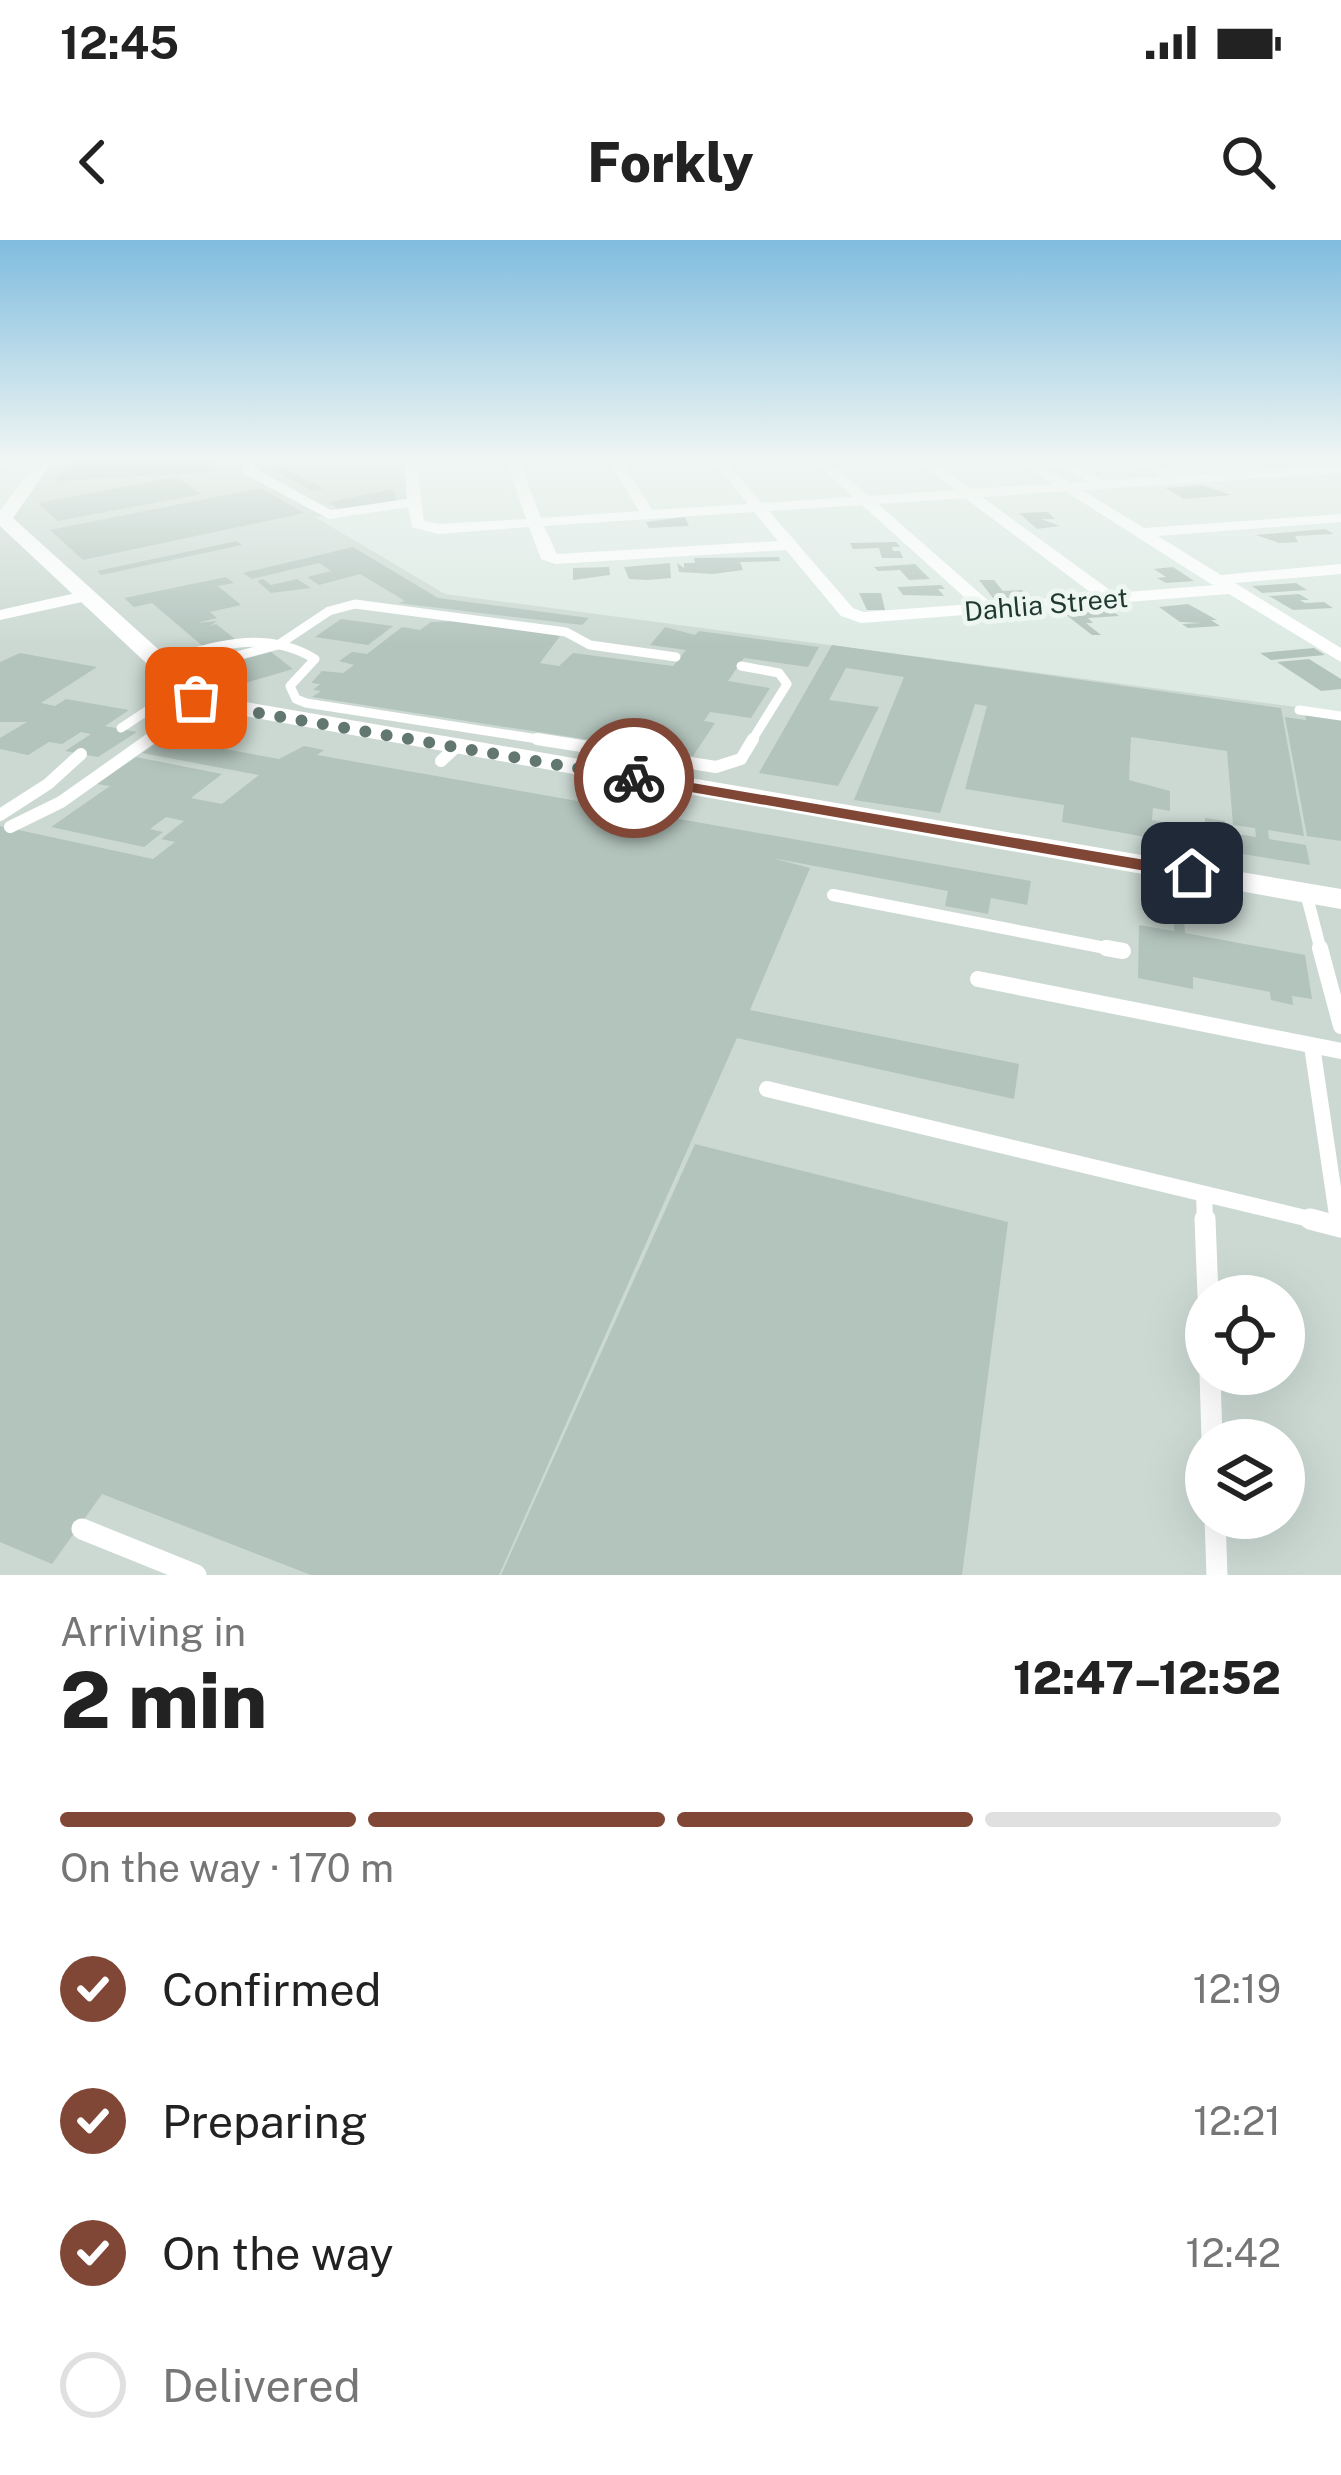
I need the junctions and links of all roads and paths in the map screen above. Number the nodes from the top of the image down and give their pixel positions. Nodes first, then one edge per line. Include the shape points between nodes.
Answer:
1 (5, 520) edge
2 (417, 520) edge
3 (559, 520) edge
4 (769, 520) edge
5 (889, 520) edge
6 (1006, 520) edge
7 (1121, 520) edge
8 (1310, 520) edge
9 (535, 522) junction
10 (1142, 533) junction
11 (790, 545) junction
12 (1341, 569) edge
13 (1224, 584) junction
14 (85, 596) junction
15 (1112, 599) junction
16 (988, 610) junction
17 (0, 615) edge
18 (284, 641) junction
19 (1341, 656) edge
20 (676, 657) dead end
21 (740, 666) dead end
22 (161, 669) junction
23 (195, 697) junction
24 (1299, 710) dead end
25 (1341, 716) edge
26 (121, 728) dead end
27 (81, 754) dead end
28 (0, 815) edge
29 (10, 827) dead end
30 (1306, 892) junction
31 (833, 895) dead end
32 (1341, 899) edge
33 (1123, 951) dead end
34 (978, 979) dead end
35 (1341, 1026) edge
36 (1312, 1046) junction
37 (1341, 1052) edge
38 (767, 1089) dead end
39 (1204, 1194) junction
40 (1340, 1226) edge
41 (1207, 1275) edge
42 (82, 1529) dead end
43 (1216, 1539) edge
44 (196, 1575) edge
45 (1217, 1575) edge

1 - 14 street
2 - 9 street via 423,527
3 - 9 street
4 - 11 street
5 - 16 street
6 - 15 street
7 - 10 street
8 - 10 street
9 - 11 street via 547,556 561,560
10 - 13 street
11 - 16 street, Dahlia Street via 861,618
12 - 13 street, Dahlia Street
13 - 15 street, Dahlia Street
13 - 19 street
14 - 17 street
14 - 22 street
15 - 16 street, Dahlia Street
18 - 20 lane via 334,608 363,605 566,632 590,645
18 - 21 lane via 315,658 290,686 300,701 710,767 741,759 787,684 779,673
18 - 22 lane
18 - 22 lane via 254,638
22 - 23 street
23 - 26 lane via 162,701
23 - 29 lane via 61,802
23 - 30 street via 449,754
24 - 25 lane
27 - 28 lane
30 - 32 street
30 - 35 lane
31 - 33 lane
34 - 36 lane
36 - 37 lane
36 - 40 lane
38 - 39 lane
39 - 40 lane
39 - 41 lane
42 - 44 lane
43 - 45 lane

